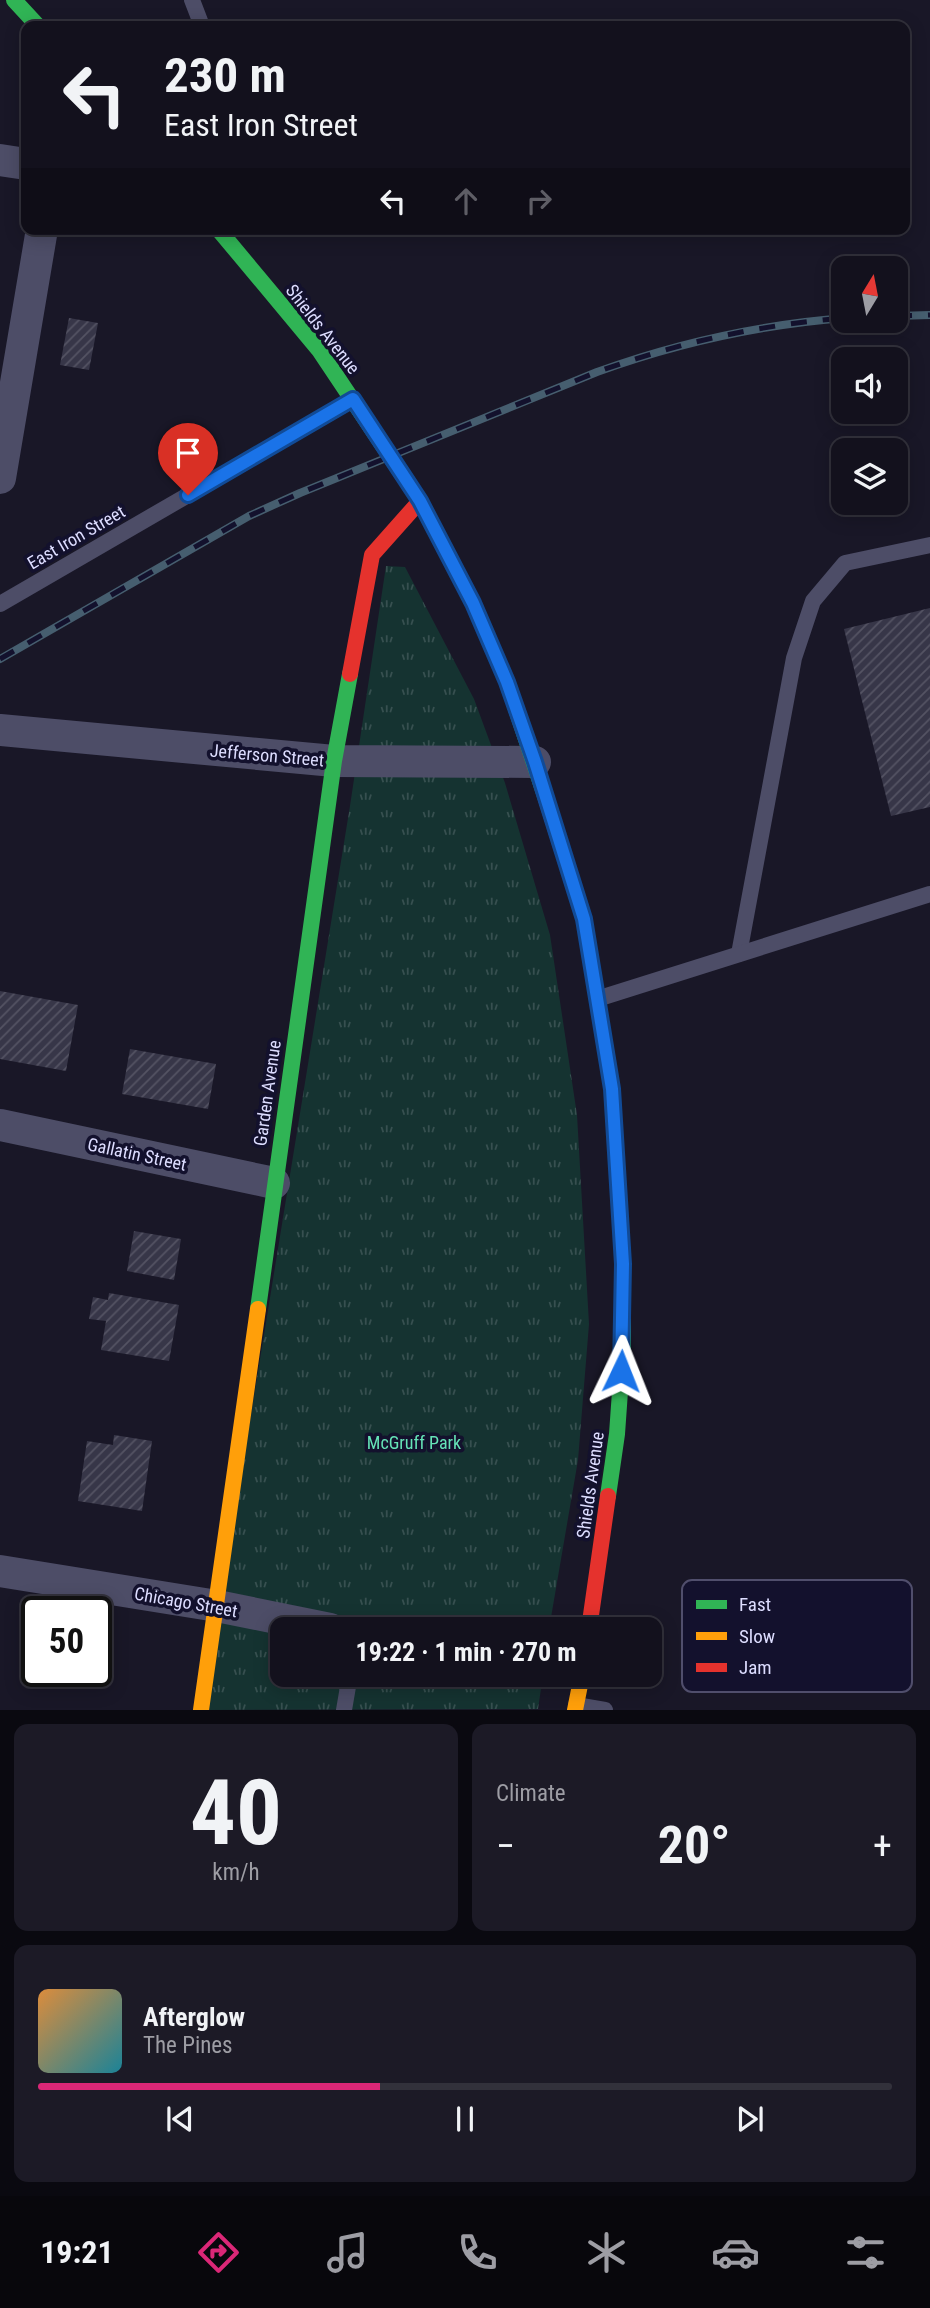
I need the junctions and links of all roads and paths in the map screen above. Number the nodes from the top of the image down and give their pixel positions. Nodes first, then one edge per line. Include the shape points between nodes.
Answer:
1 (14, 0) edge
2 (192, 0) edge
3 (33, 21) edge
4 (200, 21) edge
5 (0, 160) edge
6 (21, 163) edge
7 (41, 235) edge
8 (223, 235) edge
9 (353, 399) junction
10 (0, 478) edge
11 (420, 501) junction
12 (930, 545) edge
13 (0, 604) edge
14 (0, 730) edge
15 (334, 761) junction
16 (535, 762) junction
17 (930, 894) edge
18 (739, 954) junction
19 (597, 999) junction
20 (0, 1125) edge
21 (274, 1183) junction
22 (0, 1571) edge
23 (217, 1606) junction
24 (271, 1617) edge
25 (591, 1617) edge
26 (348, 1687) edge
27 (580, 1687) edge
28 (576, 1707) edge
29 (201, 1710) edge
30 (344, 1710) edge
31 (605, 1710) edge

1 - 3 main road
2 - 4 lane
5 - 6 street
7 - 10 street
8 - 9 main road, Shields Avenue via 319,350
9 - 11 main road, Shields Avenue
9 - 13 lane, East Iron Street
11 - 15 main road, Garden Avenue via 372,555
11 - 16 main road, Shields Avenue via 473,603
12 - 18 lane via 845,563 813,601 794,658
14 - 15 street, Jefferson Street
15 - 16 street, Jefferson Street
15 - 21 main road, Garden Avenue
16 - 19 main road, Shields Avenue via 584,919
17 - 18 lane
18 - 19 lane
19 - 25 main road, Shields Avenue via 612,1089 623,1264 617,1434
20 - 21 street, Gallatin Street
21 - 23 main road, Garden Avenue
22 - 23 street, Chicago Street
23 - 24 street, Chicago Street
23 - 29 main road, Garden Avenue
26 - 30 lane
27 - 28 main road
28 - 31 lane

